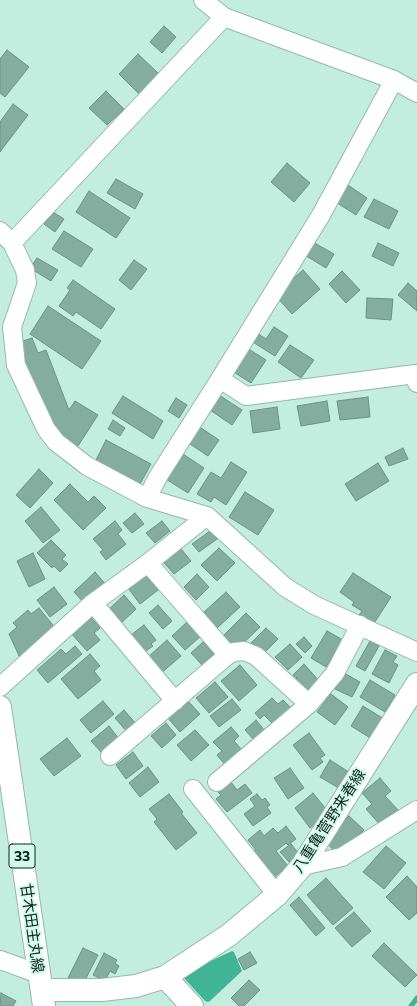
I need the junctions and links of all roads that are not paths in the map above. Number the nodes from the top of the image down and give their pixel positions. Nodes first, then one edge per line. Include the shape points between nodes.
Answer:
1 (203, 0) edge
2 (224, 17) junction
3 (394, 80) junction
4 (417, 93) edge
5 (6, 237) edge
6 (220, 378) junction
7 (417, 383) edge
8 (147, 498) junction
9 (207, 516) junction
10 (148, 563) junction
11 (93, 603) junction
12 (360, 625) junction
13 (417, 652) edge
14 (228, 655) junction
15 (417, 684) edge
16 (0, 686) edge
17 (175, 701) junction
18 (309, 704) junction
19 (0, 707) edge
20 (110, 756) dead end
21 (217, 782) dead end
22 (192, 789) dead end
23 (417, 810) edge
24 (302, 866) junction
25 (277, 895) junction
26 (0, 960) edge
27 (164, 977) junction
28 (42, 990) edge
29 (192, 1006) edge

1 - 2 street
2 - 3 street
2 - 5 street
3 - 4 street
3 - 6 street via 321,215
5 - 8 street via 25,270 27,283 12,327 16,365 46,429 56,442 87,466
6 - 7 street via 246,396 415,374
6 - 8 street
8 - 9 street
9 - 10 street
9 - 12 street via 285,587 314,605
10 - 11 street
10 - 14 street
11 - 16 street
11 - 17 street
12 - 13 street
12 - 18 street via 335,673
14 - 17 street
14 - 18 street via 239,651 256,656
15 - 24 main road, 八重亀菅野来春線
17 - 20 street
18 - 21 street
19 - 28 main road, 甘木田主丸線 / 33
22 - 25 street
23 - 24 street via 342,857
24 - 25 main road, 八重亀菅野来春線
25 - 27 main road, 八重亀菅野来春線 via 229,935
26 - 28 street
27 - 28 main road, 八重亀菅野来春線 via 136,986 102,990
27 - 29 main road

